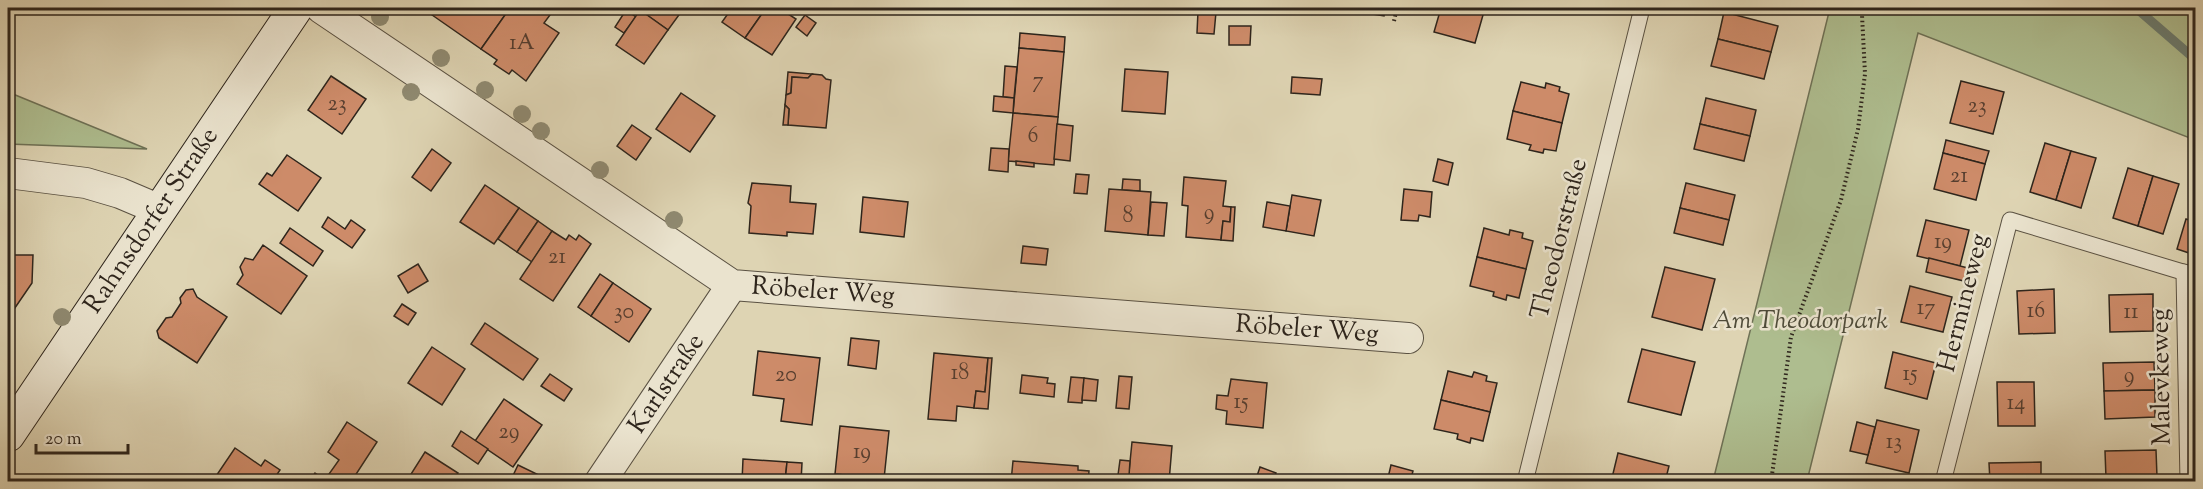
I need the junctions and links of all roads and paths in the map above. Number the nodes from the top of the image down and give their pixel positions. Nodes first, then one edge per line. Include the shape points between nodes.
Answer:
1 (296, 8) edge
2 (321, 8) edge
3 (1249, 8) edge
4 (1268, 8) edge
5 (1396, 8) edge
6 (1641, 8) edge
7 (1864, 8) edge
8 (1394, 21) dead end
9 (8, 173) edge
10 (160, 210) junction
11 (2190, 274) edge
12 (732, 285) junction
13 (1408, 338) dead end
14 (8, 435) edge
15 (600, 482) edge
16 (1525, 482) edge
17 (1771, 482) edge
18 (1943, 482) edge
19 (2188, 482) edge

1 - 10 street, Rahnsdorfer Straße
2 - 12 street, Röbeler Weg
3 - 4 path
5 - 8 path
6 - 16 lane, Theodorstraße
7 - 17 path via 1865,74 1858,129 1841,200 1791,337
9 - 10 street via 86,183
10 - 14 street, Rahnsdorfer Straße
11 - 18 lane, Hermineweg via 2010,220
11 - 19 lane, Malevkeweg
12 - 13 street, Röbeler Weg
12 - 15 street, Karlstraße

